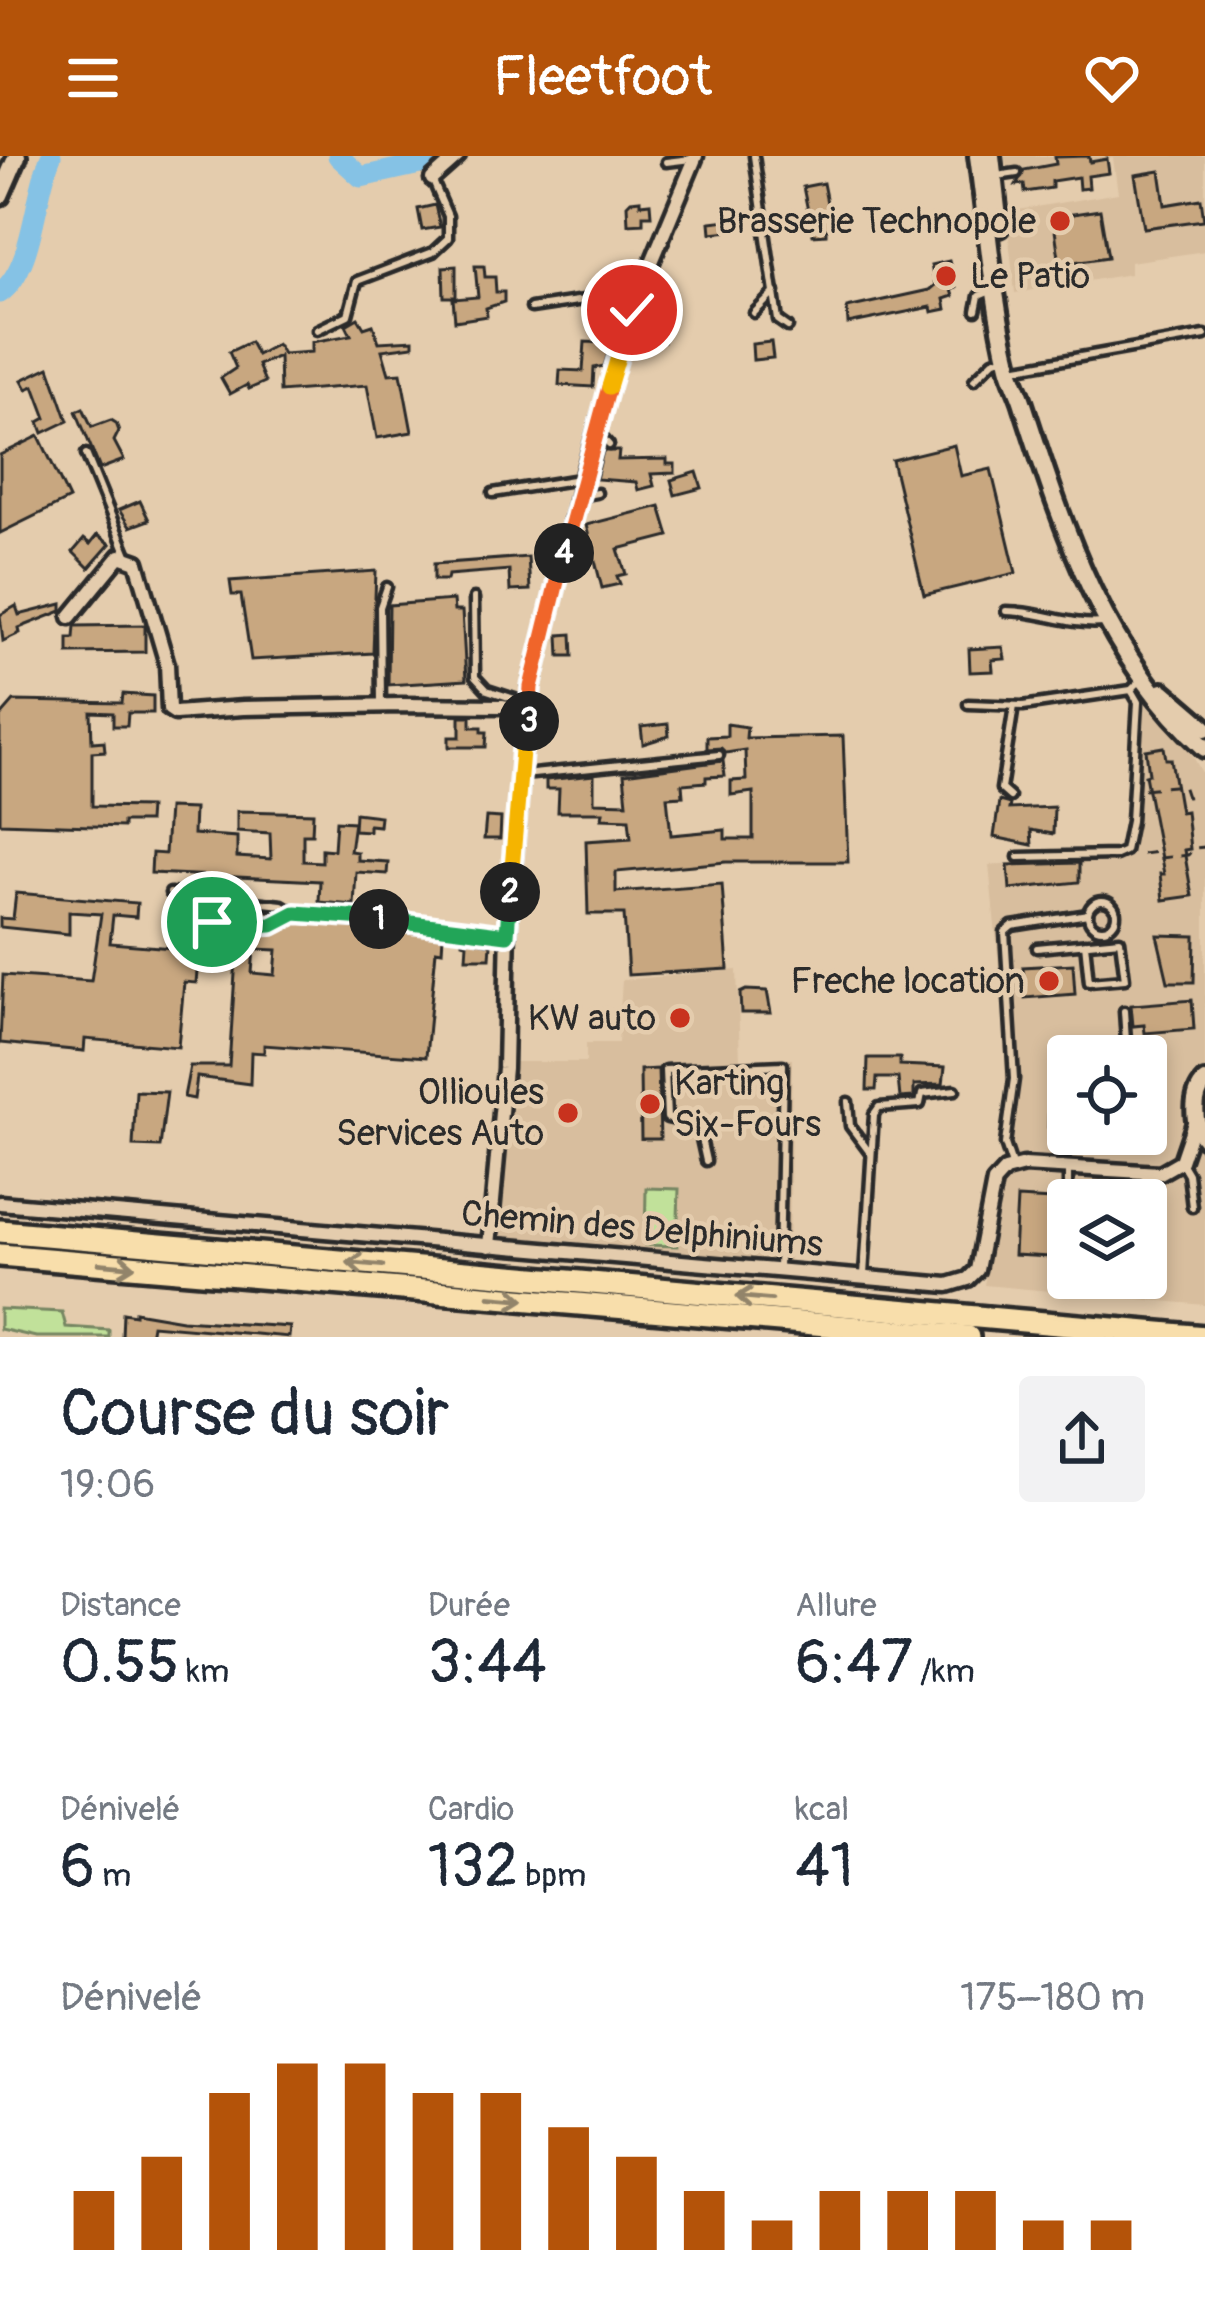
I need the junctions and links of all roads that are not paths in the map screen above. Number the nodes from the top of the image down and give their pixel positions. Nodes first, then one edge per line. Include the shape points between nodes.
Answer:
1 (17, 156) edge
2 (458, 156) edge
3 (754, 156) edge
4 (695, 157) edge
5 (991, 160) edge
6 (666, 162) dead end
7 (1017, 173) dead end
8 (432, 179) joint
9 (0, 195) edge
10 (649, 283) junction
11 (996, 290) junction
12 (775, 292) junction
13 (531, 308) dead end
14 (976, 310) dead end
15 (754, 314) dead end
16 (316, 329) dead end
17 (1205, 335) edge
18 (778, 337) dead end
19 (1013, 362) junction
20 (974, 380) dead end
21 (596, 430) junction
22 (609, 445) dead end
23 (86, 454) dead end
24 (582, 478) junction
25 (493, 493) dead end
26 (597, 494) dead end
27 (578, 496) junction
28 (128, 557) junction
29 (388, 586) dead end
30 (475, 598) dead end
31 (1006, 611) dead end
32 (70, 617) dead end
33 (1106, 623) junction
34 (1137, 683) junction
35 (968, 704) dead end
36 (381, 706) junction
37 (1014, 706) junction
38 (531, 708) junction
39 (1205, 728) edge
40 (1205, 748) edge
41 (719, 755) dead end
42 (520, 775) junction
43 (1010, 797) dead end
44 (1018, 857) dead end
45 (170, 893) dead end
46 (295, 913) junction
47 (1088, 914) junction
48 (212, 922) dead end
49 (507, 935) junction
50 (1085, 943) junction
51 (1037, 948) dead end
52 (1124, 1011) dead end
53 (1126, 1035) edge
54 (1014, 1078) junction
55 (1024, 1078) dead end
56 (1205, 1082) edge
57 (955, 1090) dead end
58 (848, 1102) dead end
59 (1196, 1119) junction
60 (1205, 1138) edge
61 (870, 1153) junction
62 (1184, 1155) junction
63 (1132, 1159) dead end
64 (706, 1161) dead end
65 (1013, 1168) junction
66 (1068, 1168) junction
67 (1140, 1172) junction
68 (1068, 1179) edge
69 (0, 1203) edge
70 (1192, 1208) dead end
71 (0, 1231) edge
72 (489, 1246) junction
73 (0, 1255) edge
74 (779, 1271) junction
75 (864, 1278) junction
76 (968, 1337) edge
77 (1205, 1337) edge

1 - 9 main road
2 - 8 street
3 - 12 lane
4 - 6 lane
4 - 10 street via 662,220
5 - 7 lane
5 - 11 main road via 977,202
5 - 19 main road
8 - 16 lane via 448,238 433,252 357,281 348,315
10 - 13 lane
10 - 21 street
11 - 14 lane via 979,296
11 - 19 main road
12 - 15 lane
12 - 18 lane via 785,325
17 - 19 lane
19 - 20 lane via 993,361
19 - 33 main road via 1063,526
21 - 22 lane
21 - 24 street
23 - 28 lane
24 - 25 lane
24 - 27 street
26 - 27 lane
27 - 38 street
28 - 32 street via 120,556
28 - 36 street via 137,562 175,713
29 - 36 lane via 380,607
30 - 38 lane via 475,677
31 - 33 lane
33 - 34 main road
34 - 37 lane
34 - 39 main road
34 - 40 main road
34 - 44 lane via 1125,851
35 - 37 lane
36 - 38 street
37 - 43 lane via 1000,776
38 - 42 street
41 - 42 lane
42 - 49 street
45 - 46 lane
46 - 48 lane via 272,925
46 - 49 lane
47 - 47 lane via 1097,929 1116,919 1105,901
47 - 54 lane via 1005,932
49 - 72 street via 506,1068
50 - 50 lane via 1120,940 1125,979 1089,982
50 - 51 lane
52 - 53 lane
54 - 55 lane
54 - 65 lane via 1005,1144
56 - 59 main road
57 - 61 lane via 922,1094 920,1104 879,1107
58 - 61 lane via 850,1126
59 - 60 main road
59 - 62 street
60 - 62 street
61 - 75 lane
62 - 67 street via 1160,1173
62 - 70 lane
63 - 67 lane
64 - 74 lane via 698,1125 667,1118 664,1070 783,1065
65 - 66 street
65 - 75 street, Chemin des Delphiniums via 994,1182 968,1279 948,1285
66 - 67 street
66 - 68 lane
69 - 72 street, Chemin des Delphiniums
77 -> 71 highway
72 - 74 street, Chemin des Delphiniums
73 -> 76 highway
74 - 75 street, Chemin des Delphiniums

